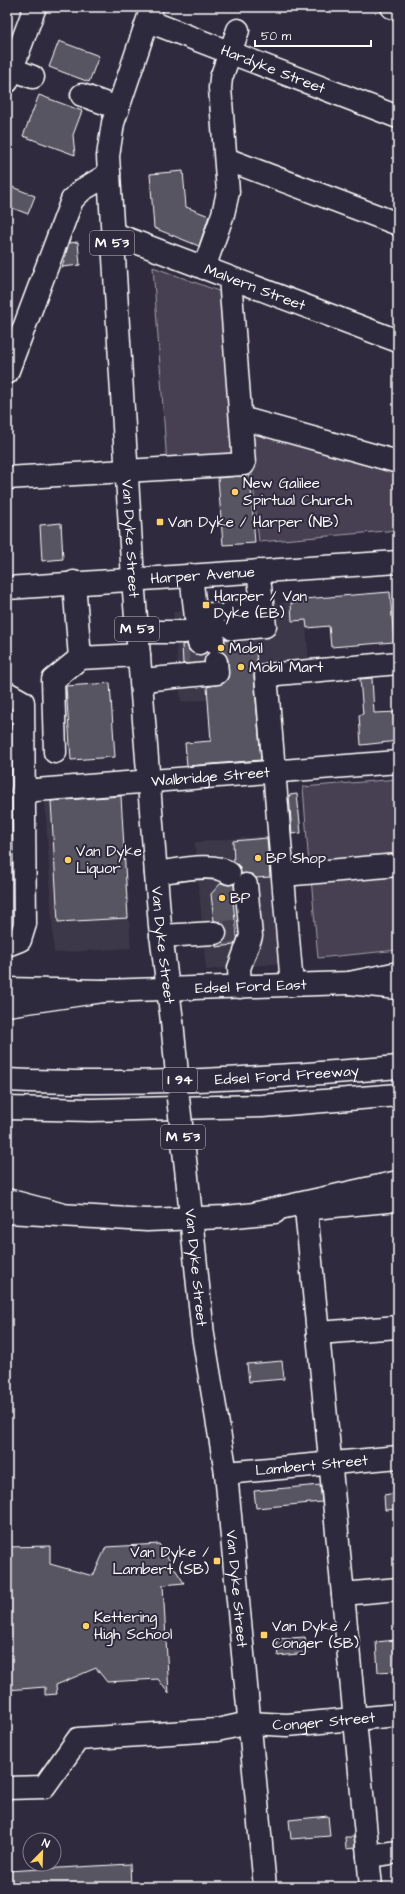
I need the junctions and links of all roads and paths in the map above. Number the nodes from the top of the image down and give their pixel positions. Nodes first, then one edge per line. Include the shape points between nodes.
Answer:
1 (35, 7) edge
2 (392, 7) edge
3 (398, 9) edge
4 (150, 14) edge
5 (238, 30) dead end
6 (230, 52) junction
7 (9, 76) edge
8 (33, 77) dead end
9 (82, 95) dead end
10 (118, 108) junction
11 (398, 117) edge
12 (226, 159) junction
13 (109, 174) junction
14 (398, 224) edge
15 (112, 233) junction
16 (204, 268) junction
17 (230, 278) junction
18 (398, 341) edge
19 (7, 373) edge
20 (240, 418) junction
21 (398, 462) edge
22 (126, 471) junction
23 (7, 478) edge
24 (398, 562) edge
25 (258, 571) junction
26 (192, 575) junction
27 (133, 579) junction
28 (74, 582) junction
29 (7, 588) edge
30 (137, 632) junction
31 (205, 641) junction
32 (140, 655) junction
33 (80, 658) junction
34 (398, 663) edge
35 (142, 680) junction
36 (7, 693) edge
37 (15, 710) edge
38 (56, 752) dead end
39 (398, 762) edge
40 (275, 771) junction
41 (149, 781) junction
42 (23, 791) junction
43 (398, 865) edge
44 (156, 873) junction
45 (283, 875) junction
46 (234, 932) junction
47 (161, 936) junction
48 (7, 945) edge
49 (398, 973) edge
50 (350, 983) junction
51 (292, 985) junction
52 (240, 987) junction
53 (398, 988) edge
54 (7, 989) edge
55 (168, 989) junction
56 (103, 991) junction
57 (7, 1005) edge
58 (398, 1067) edge
59 (7, 1080) edge
60 (398, 1095) edge
61 (7, 1108) edge
62 (398, 1182) edge
63 (7, 1200) edge
64 (398, 1200) edge
65 (306, 1209) junction
66 (7, 1212) edge
67 (60, 1214) junction
68 (257, 1214) junction
69 (192, 1219) junction
70 (398, 1327) edge
71 (318, 1333) junction
72 (398, 1456) edge
73 (330, 1463) junction
74 (226, 1473) junction
75 (398, 1589) edge
76 (343, 1594) junction
77 (398, 1715) edge
78 (355, 1719) junction
79 (249, 1724) junction
80 (7, 1788) edge
81 (398, 1852) edge
82 (368, 1856) junction
83 (265, 1887) edge
84 (371, 1887) edge

1 - 7 main road
2 - 3 main road
4 - 6 main road, Hardyke Street
4 - 10 main road, Van Dyke Street / M 53
5 - 6 main road
6 - 11 main road, Hardyke Street
6 - 12 main road via 220,88
7 - 8 main road
9 - 10 main road
10 - 13 main road, Van Dyke Street / M 53 via 110,140
12 - 14 main road
12 - 16 main road via 228,192
13 - 15 main road, Van Dyke Street / M 53
13 - 19 main road via 82,190 72,200
15 - 16 main road, Malvern Street
15 - 22 main road, Van Dyke Street / M 53
16 - 17 main road, Malvern Street
17 - 18 main road, Malvern Street
17 - 20 main road
20 - 21 main road
20 - 22 main road via 244,464
22 - 23 main road
22 - 27 main road, Van Dyke Street / M 53
24 - 25 main road, Harper Avenue
25 - 26 main road, Harper Avenue
25 - 31 main road via 264,626
26 - 27 main road, Harper Avenue
26 - 31 main road
27 - 28 main road, Harper Avenue
27 - 30 main road, Van Dyke Street / M 53
28 - 29 main road, Harper Avenue
28 - 33 main road
30 - 31 main road
30 - 32 main road, Van Dyke Street / M 53
31 - 35 main road
32 - 33 main road
32 - 35 main road, Van Dyke Street / M 53
33 - 38 main road via 53,680
34 - 40 main road via 266,676
35 - 41 main road, Van Dyke Street / M 53
36 - 37 main road via 23,702
37 - 42 main road
39 - 40 main road, Walbridge Street
40 - 41 main road, Walbridge Street
40 - 45 main road
41 - 42 main road, Walbridge Street
41 - 44 main road, Van Dyke Street / M 53
42 - 48 main road via 25,924 20,940
43 - 45 main road
44 - 46 main road via 214,866 224,868 237,879
44 - 47 main road, Van Dyke Street / M 53
45 - 51 main road
46 - 47 main road
46 - 52 main road via 252,936 239,968
47 - 55 main road, Van Dyke Street / M 53
49 - 50 main road, Edsel Ford East
50 - 51 main road, Edsel Ford East
50 - 53 main road
51 - 52 main road, Edsel Ford East
52 - 55 main road, Edsel Ford East
54 - 56 main road, Edsel Ford East
55 - 56 main road, Edsel Ford East
55 - 69 main road, Van Dyke Street / M 53, bridge
56 - 57 main road
58 - 59 main road, Edsel Ford Freeway / I 94 via 269,1078 91,1082
60 - 61 main road, Edsel Ford Freeway / I 94 via 262,1106 91,1110
62 - 68 main road
63 - 67 main road
64 - 65 main road
65 - 68 main road
65 - 71 main road
66 - 67 main road
67 - 69 main road via 147,1220
68 - 69 main road
69 - 74 main road, Van Dyke Street / M 53 via 203,1335
70 - 71 main road
71 - 73 main road
72 - 73 main road, Lambert Street
73 - 74 main road, Lambert Street
73 - 76 main road
74 - 79 main road, Van Dyke Street / M 53
75 - 76 main road
76 - 78 main road
77 - 78 main road, Conger Street
78 - 79 main road, Conger Street via 287,1725
78 - 82 main road
79 - 80 main road, Conger Street via 217,1730 78,1739 44,1787
79 - 83 main road, Van Dyke Street / M 53
81 - 82 main road
82 - 84 main road

